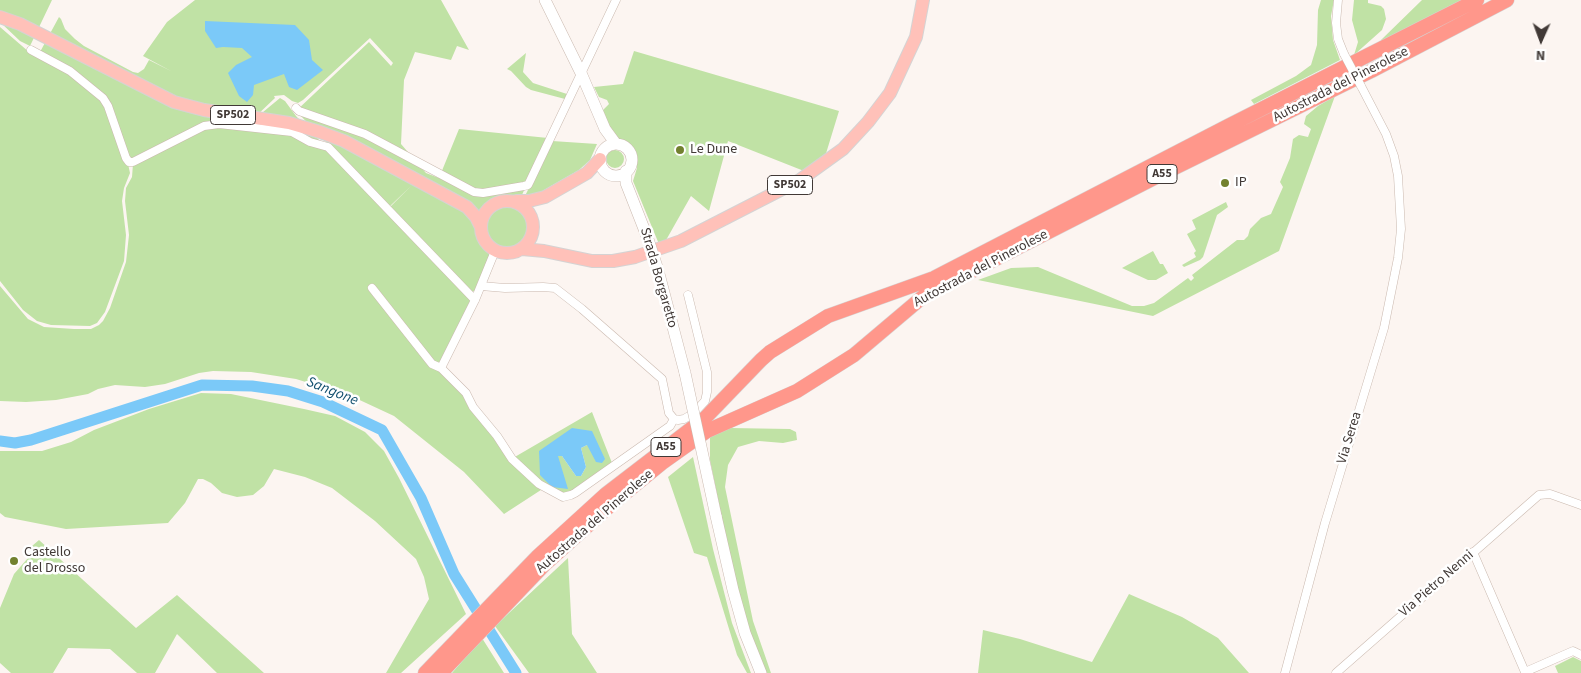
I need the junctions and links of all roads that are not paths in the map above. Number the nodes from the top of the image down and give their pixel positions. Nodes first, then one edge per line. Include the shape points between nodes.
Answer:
1 (545, 0) edge
2 (616, 0) edge
3 (922, 0) edge
4 (1338, 0) edge
5 (1478, 0) edge
6 (1507, 0) edge
7 (0, 16) edge
8 (31, 50) dead end
9 (581, 73) junction
10 (296, 108) dead end
11 (606, 155) junction
12 (624, 177) junction
13 (545, 197) junction
14 (513, 201) junction
15 (494, 204) junction
16 (467, 207) junction
17 (532, 218) junction
18 (481, 227) junction
19 (534, 232) junction
20 (522, 249) junction
21 (496, 251) junction
22 (570, 258) junction
23 (481, 286) junction
24 (372, 288) dead end
25 (688, 295) dead end
26 (475, 300) junction
27 (440, 368) junction
28 (674, 419) junction
29 (1581, 505) edge
30 (1473, 552) junction
31 (540, 561) junction
32 (1581, 655) edge
33 (433, 670) edge
34 (761, 673) edge
35 (1285, 673) edge
36 (1336, 673) edge

1 - 9 street
2 - 9 street
3 - 22 main road, SP502 via 916,37 890,93 843,149 800,180 659,250 614,261
4 - 35 street, Via Serea, bridge via 1338,38 1394,156 1401,202 1401,229 1384,328 1324,523
5 - 31 highway, Autostrada del Pinerolese / A55 via 934,278 828,316 761,360 705,418 606,494
6 - 31 highway, Autostrada del Pinerolese / A55 via 925,295 854,355 797,391 707,430
7 - 16 main road, SP502 via 174,102 212,112 289,123 333,136
8 - 26 street via 70,71 103,98 129,162 204,126 219,124 292,132 328,147
9 - 10 street via 528,185 484,193 468,190 365,134
9 - 11 street via 605,129
11 - 12 street via 613,175
11 - 12 street via 626,147 631,164
11 - 13 main road via 587,173
12 - 34 street, Strada Borgaretto, bridge via 658,270 733,590
13 - 14 main road
13 - 17 main road
14 - 15 main road
14 - 17 main road via 523,205
15 - 16 main road via 485,208
15 - 18 main road via 483,216
16 - 18 main road, SP502
17 - 19 main road
18 - 21 main road, SP502 via 485,241
19 - 20 main road
19 - 22 main road, SP502 via 545,245
20 - 21 main road, SP502 via 509,254
20 - 22 main road, SP502
21 - 23 street
23 - 26 street
23 - 28 street via 556,288 662,379 669,412
24 - 27 street via 432,364
25 - 28 street via 707,372 707,392 705,400 694,413 684,419
26 - 27 street
27 - 28 street via 466,393 512,460 539,484 564,497 571,496 670,426
29 - 30 street, Via Pietro Nenni via 1550,494 1540,495
30 - 32 street via 1525,672 1572,651
30 - 36 street, Via Pietro Nenni
31 - 33 highway, Autostrada del Pinerolese / A55
31 - 33 highway, Autostrada del Pinerolese / A55 via 454,659

